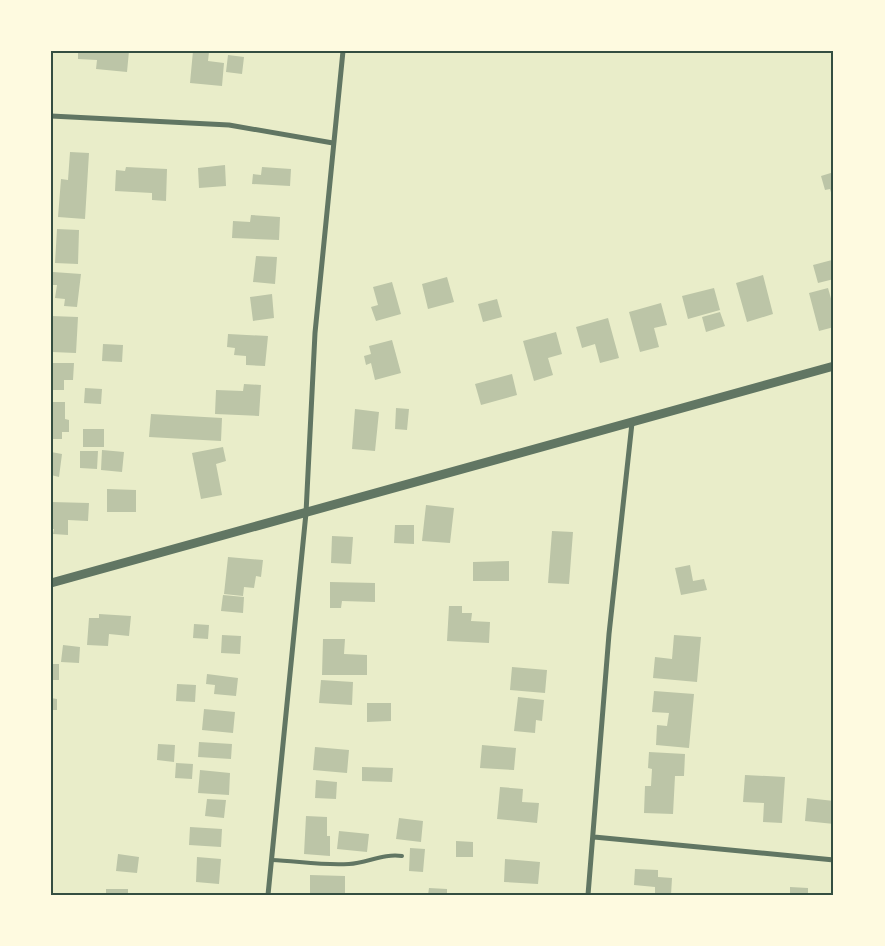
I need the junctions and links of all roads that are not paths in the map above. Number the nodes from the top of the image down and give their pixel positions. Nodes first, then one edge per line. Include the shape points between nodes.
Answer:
1 (343, 51) edge
2 (51, 116) edge
3 (333, 143) junction
4 (834, 366) edge
5 (632, 423) junction
6 (306, 513) junction
7 (51, 583) edge
8 (594, 837) junction
9 (402, 856) dead end
10 (272, 860) junction
11 (834, 860) edge
12 (268, 895) edge
13 (588, 895) edge

1 - 3 street
2 - 3 street via 229,125
3 - 6 street via 315,333
4 - 5 street
5 - 6 street
5 - 8 street via 609,634
6 - 7 street
6 - 10 street
8 - 11 street
8 - 13 street
9 - 10 lane via 349,864
10 - 12 street

